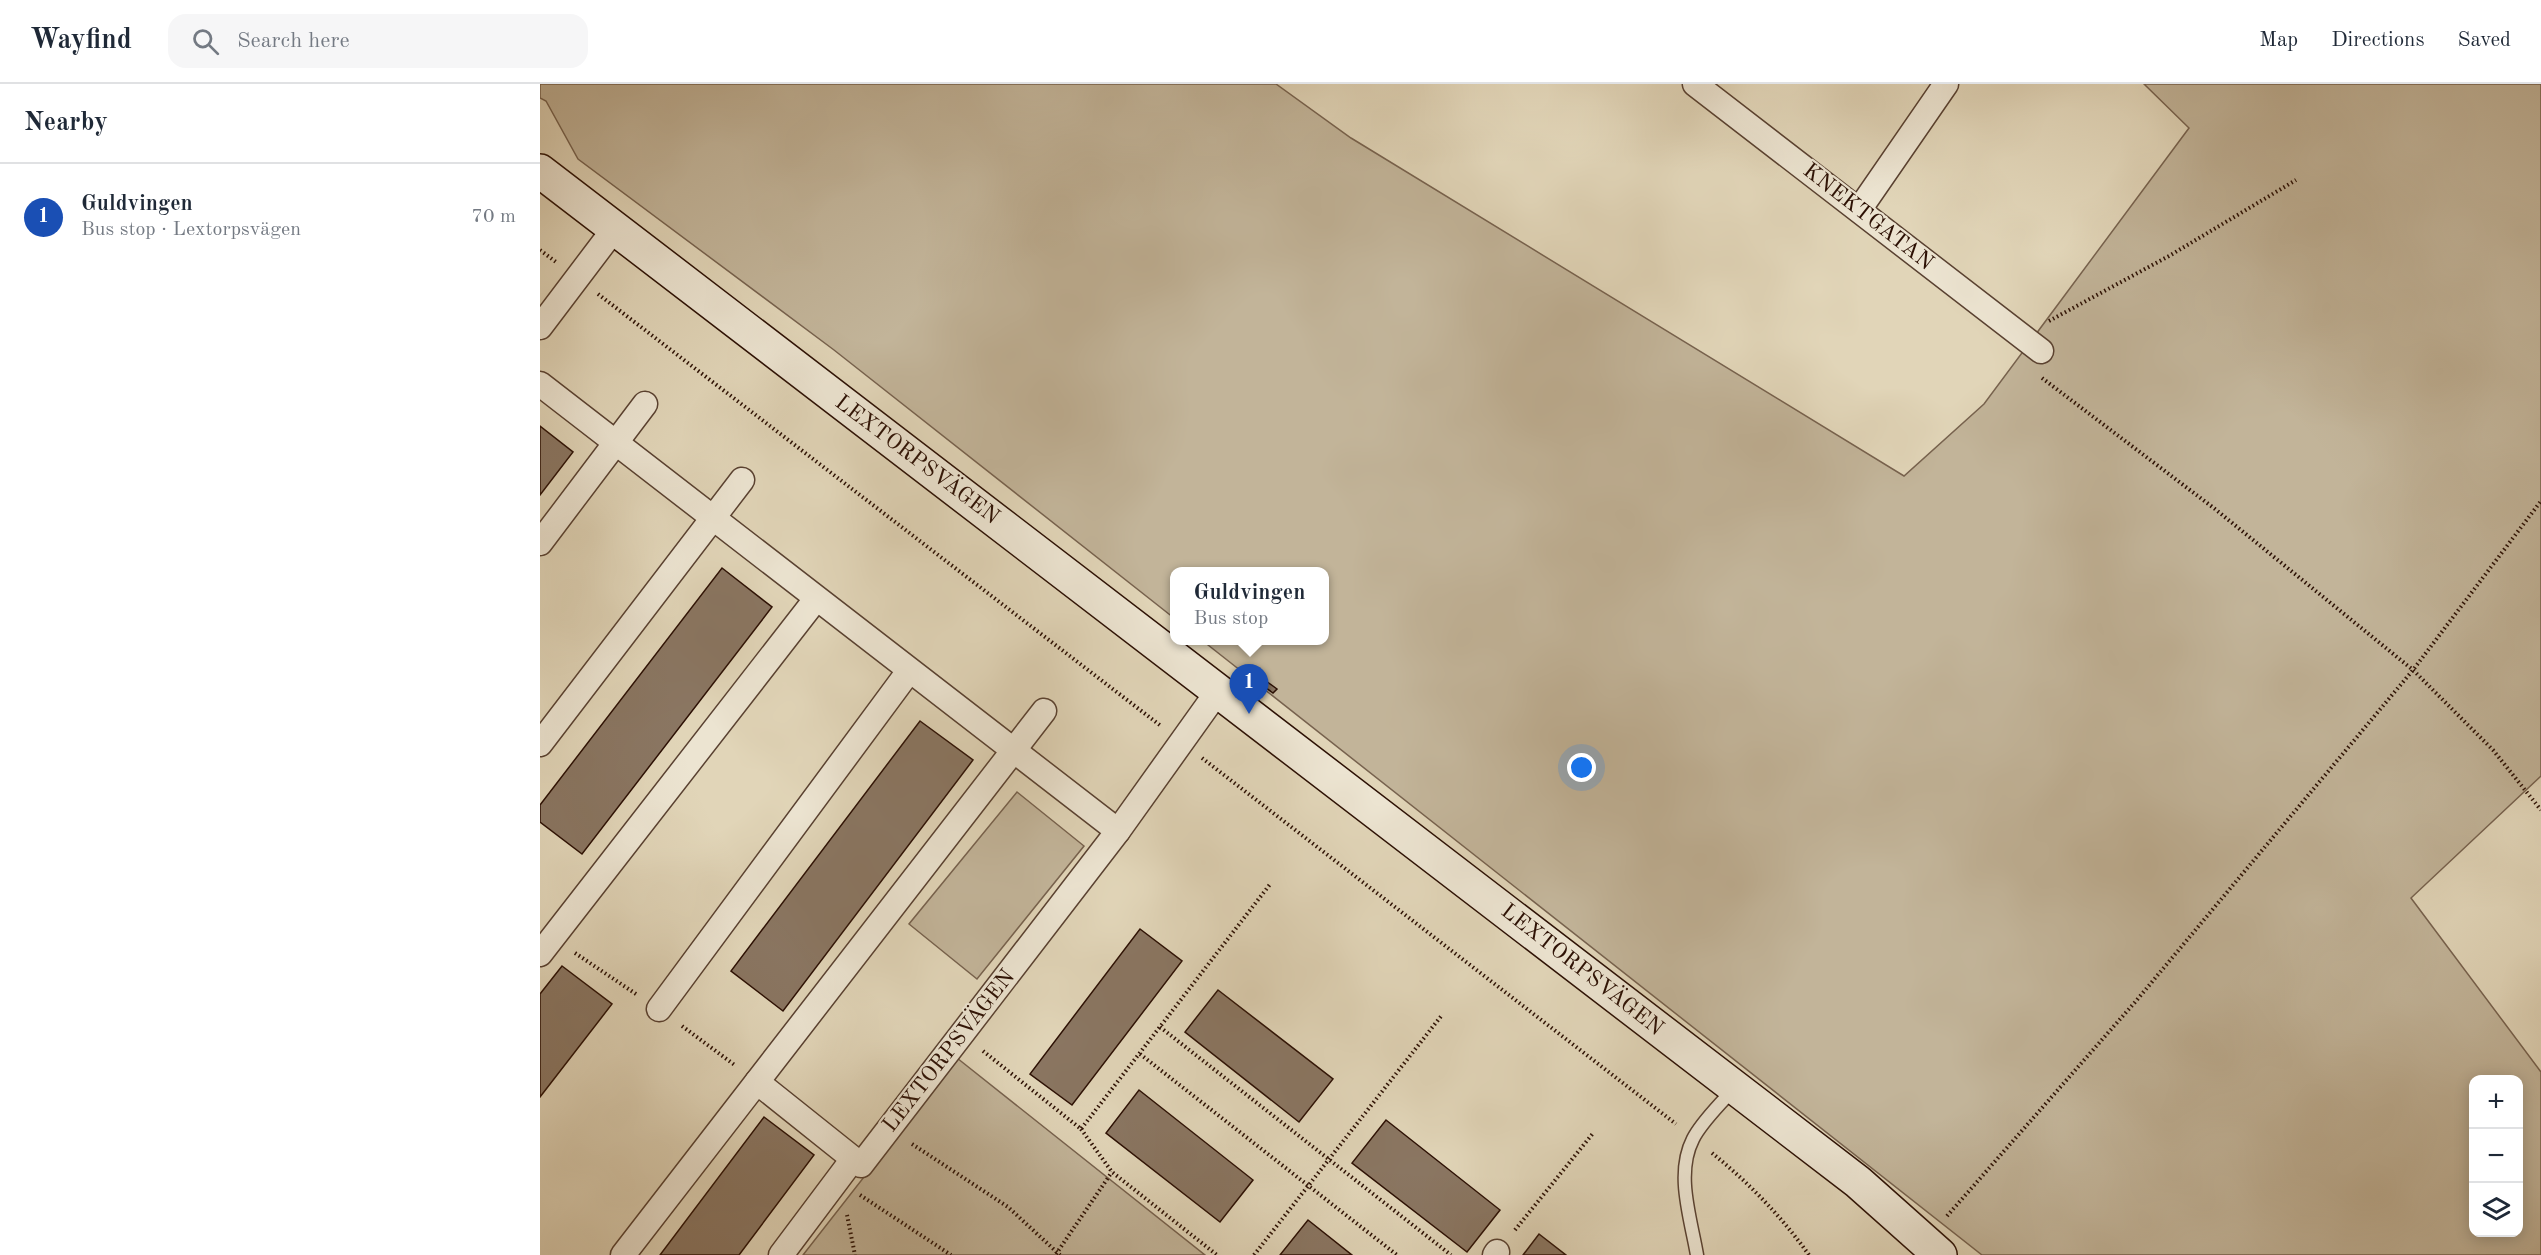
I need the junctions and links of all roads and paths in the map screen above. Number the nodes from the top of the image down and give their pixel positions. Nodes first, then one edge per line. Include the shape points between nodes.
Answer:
1 (1695, 84) edge
2 (1946, 84) edge
3 (540, 171) edge
4 (2296, 180) dead end
5 (1859, 210) junction
6 (615, 228) junction
7 (540, 327) edge
8 (2019, 333) junction
9 (2041, 351) joint
10 (540, 384) edge
11 (645, 404) dead end
12 (616, 444) junction
13 (742, 480) dead end
14 (2541, 501) edge
15 (713, 520) junction
16 (540, 543) edge
17 (816, 599) junction
18 (2413, 670) junction
19 (909, 671) junction
20 (1218, 691) junction
21 (1044, 711) dead end
22 (540, 744) edge
23 (1013, 752) junction
24 (2541, 810) edge
25 (1118, 831) junction
26 (1271, 883) dead end
27 (540, 954) edge
28 (659, 1009) dead end
29 (1442, 1015) dead end
30 (1160, 1027) junction
31 (962, 1034) junction
32 (1140, 1053) junction
33 (757, 1082) junction
34 (1734, 1088) junction
35 (889, 1129) junction
36 (1081, 1129) junction
37 (1594, 1132) dead end
38 (853, 1159) junction
39 (1329, 1160) junction
40 (1112, 1172) junction
41 (833, 1185) junction
42 (1309, 1186) junction
43 (1947, 1216) dead end
44 (1496, 1253) edge
45 (1058, 1254) edge
46 (623, 1255) edge
47 (781, 1255) edge
48 (855, 1255) edge
49 (951, 1255) edge
50 (1217, 1255) edge
51 (1254, 1255) edge
52 (1397, 1255) edge
53 (1451, 1255) edge
54 (1697, 1255) edge
55 (1940, 1255) edge

1 - 5 street, KNEKTGATAN
2 - 5 street
3 - 6 street, LEXTORPSVÄGEN
4 - 8 path via 2070,312
5 - 8 street, KNEKTGATAN
6 - 7 street
6 - 20 street, LEXTORPSVÄGEN
8 - 9 street, KNEKTGATAN
9 - 18 path via 2042,379 2215,509
10 - 12 street
11 - 12 street
12 - 15 street
12 - 16 street
13 - 15 street
14 - 18 path
15 - 17 street
15 - 22 street
17 - 19 street
17 - 27 street
18 - 24 path via 2493,750
18 - 43 path via 2136,1001
19 - 23 street
19 - 28 street
20 - 25 street, LEXTORPSVÄGEN
20 - 34 street, LEXTORPSVÄGEN
21 - 23 street
23 - 25 street
23 - 33 street
25 - 31 street, LEXTORPSVÄGEN
26 - 30 path
29 - 39 path
30 - 32 path
30 - 39 path
31 - 35 street, LEXTORPSVÄGEN
31 - 36 path
32 - 36 path
32 - 42 path
33 - 38 street
33 - 46 street
34 - 54 lane via 1693,1138 1687,1155 1685,1177
34 - 55 street, LEXTORPSVÄGEN via 1858,1182
35 - 38 street, LEXTORPSVÄGEN via 861,1165
35 - 45 path via 1008,1207
36 - 40 path
37 - 44 path
38 - 41 street
39 - 42 path
39 - 53 path
40 - 45 path
40 - 50 path
41 - 47 street
41 - 48 path via 850,1221
41 - 49 path via 865,1196
42 - 51 path
42 - 52 path

